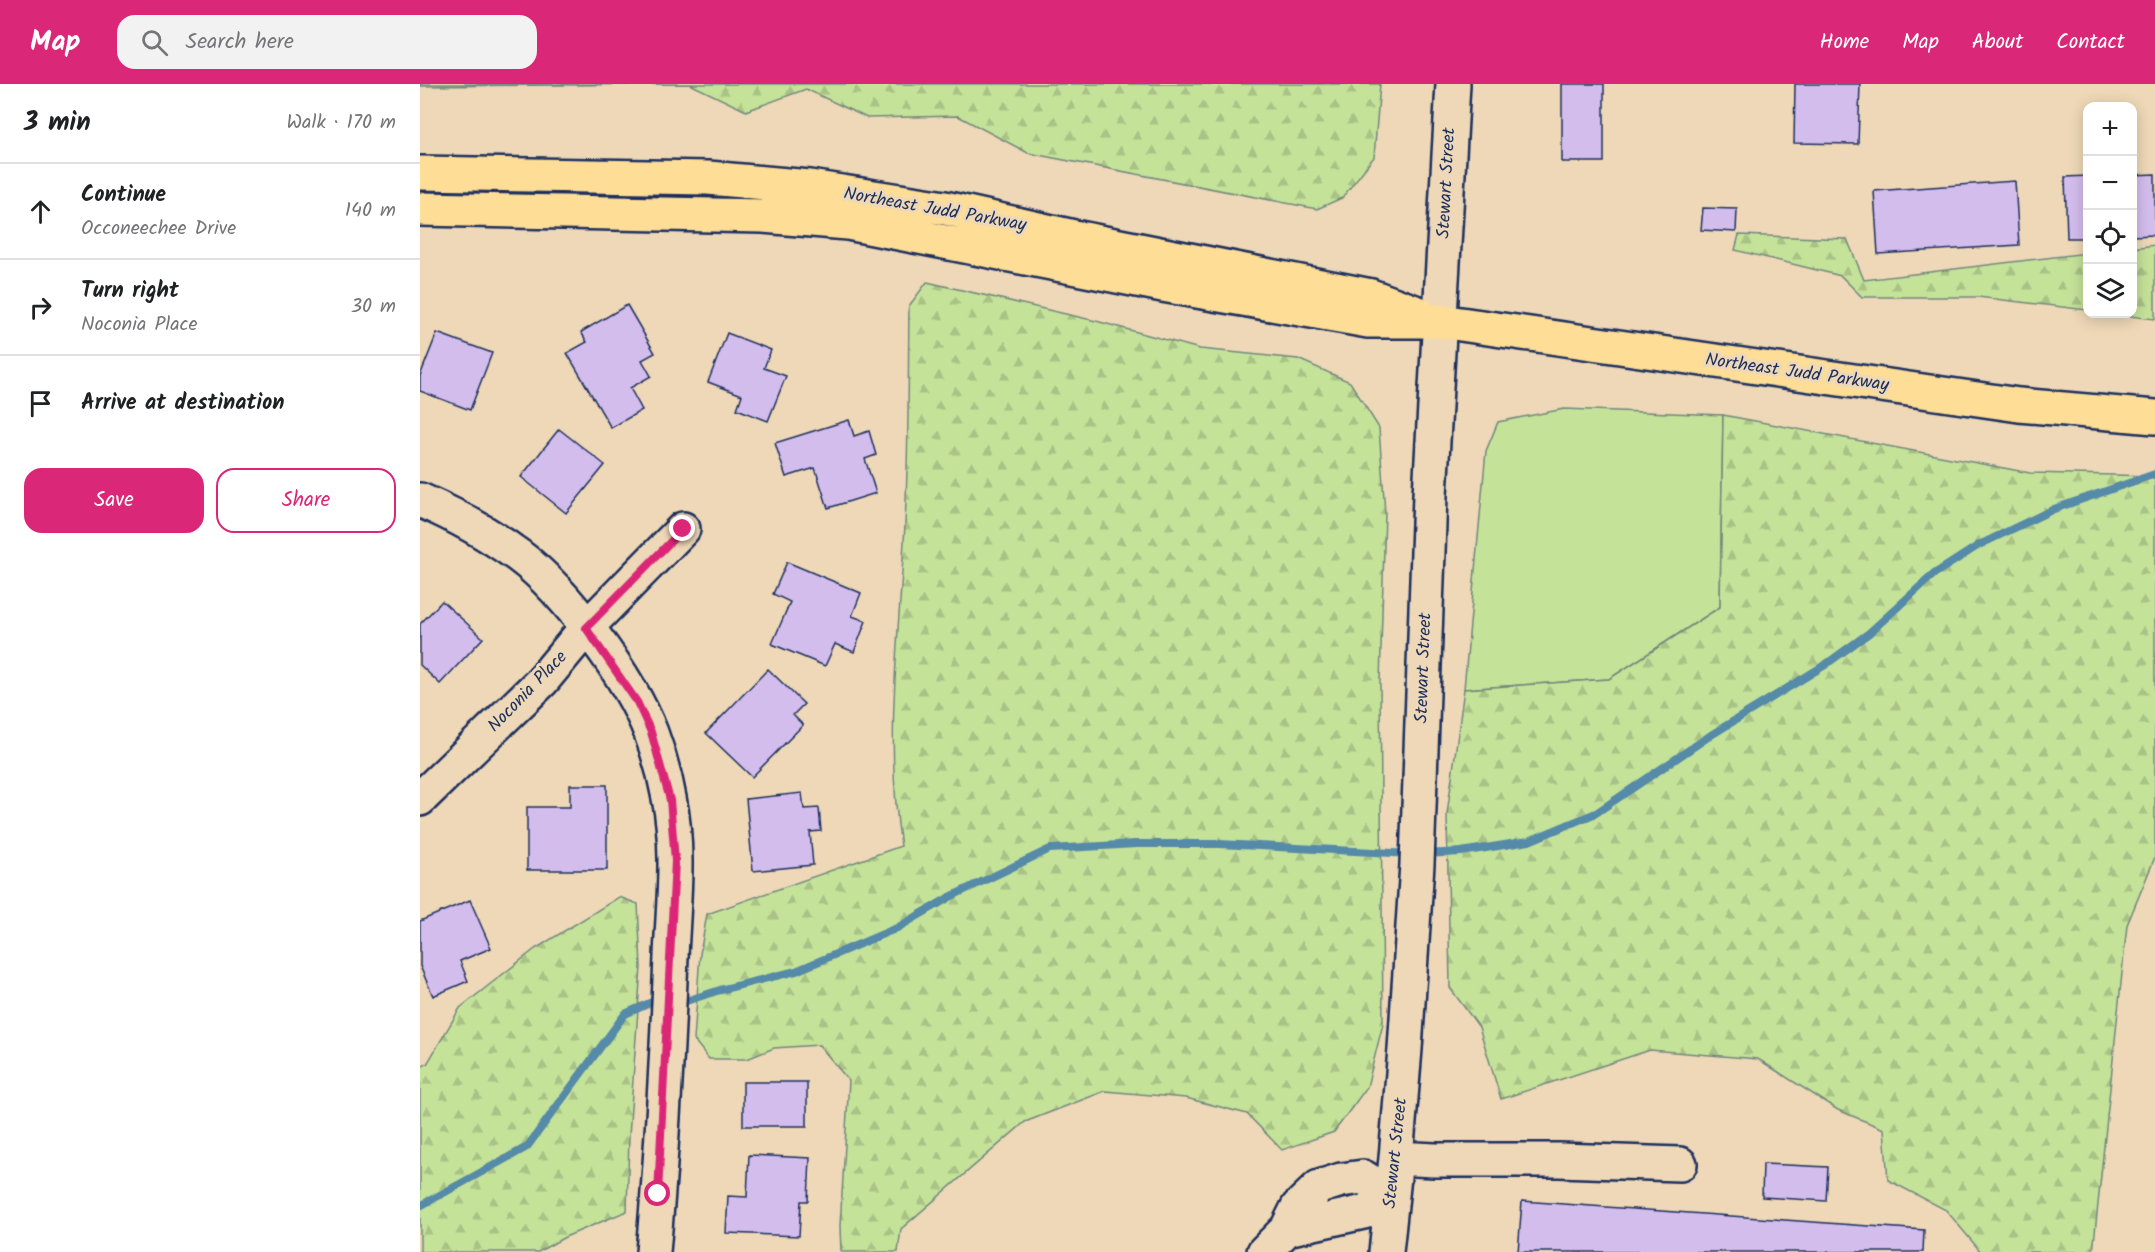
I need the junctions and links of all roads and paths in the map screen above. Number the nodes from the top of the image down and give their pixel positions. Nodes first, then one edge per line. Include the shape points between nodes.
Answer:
1 (1453, 84) edge
2 (420, 173) edge
3 (420, 209) edge
4 (1440, 321) junction
5 (2155, 417) edge
6 (420, 500) edge
7 (683, 529) dead end
8 (586, 628) junction
9 (420, 799) edge
10 (1396, 1158) junction
11 (1680, 1164) dead end
12 (1392, 1195) junction
13 (653, 1252) edge
14 (1264, 1252) edge
15 (1386, 1252) edge

1 - 4 street, Stewart Street
2 - 4 highway, Northeast Judd Parkway via 708,178 810,187 945,208 1371,296
3 - 4 highway, Northeast Judd Parkway via 763,216 848,223 1368,321
4 - 5 highway, Northeast Judd Parkway via 2019,405
4 - 10 street, Stewart Street via 1417,864
6 - 8 street via 456,515 521,557 549,583
7 - 8 street, Noconia Place
8 - 9 street, Noconia Place via 542,681
8 - 13 street via 637,702 651,732 670,800 675,861
10 - 11 street
10 - 12 street, Stewart Street
12 - 14 street via 1364,1212 1287,1229
12 - 15 street, Stewart Street

